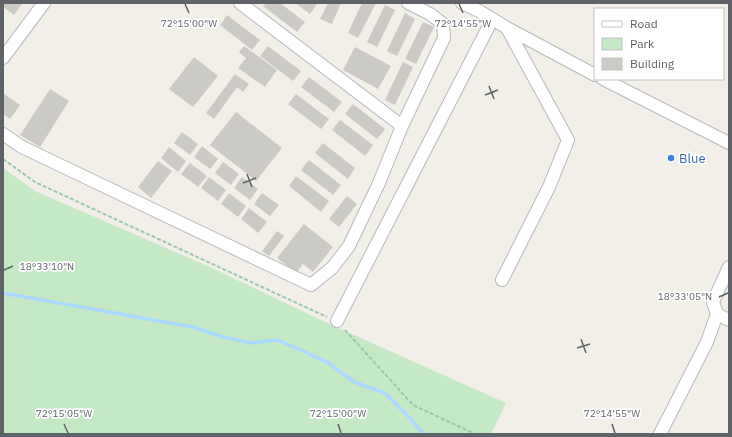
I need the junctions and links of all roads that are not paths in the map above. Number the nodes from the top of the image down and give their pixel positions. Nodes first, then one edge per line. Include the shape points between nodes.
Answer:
1 (44, 3) edge
2 (240, 3) edge
3 (408, 3) edge
4 (462, 3) edge
5 (483, 8) edge
6 (492, 20) junction
7 (507, 28) junction
8 (3, 58) edge
9 (594, 74) edge
10 (605, 80) edge
11 (402, 126) junction
12 (3, 134) edge
13 (729, 143) edge
14 (729, 267) edge
15 (502, 280) dead end
16 (717, 314) junction
17 (729, 320) edge
18 (337, 321) road end
19 (660, 434) edge

1 - 8 lane
2 - 11 lane
3 - 11 lane via 443,24 444,38
4 - 5 lane
5 - 6 lane
6 - 7 lane
6 - 18 lane
7 - 9 lane
7 - 15 lane via 568,140 549,187
10 - 13 lane
11 - 12 lane via 349,246 332,268 311,285 22,147
14 - 16 lane via 713,302
16 - 17 lane
16 - 19 lane via 707,342

